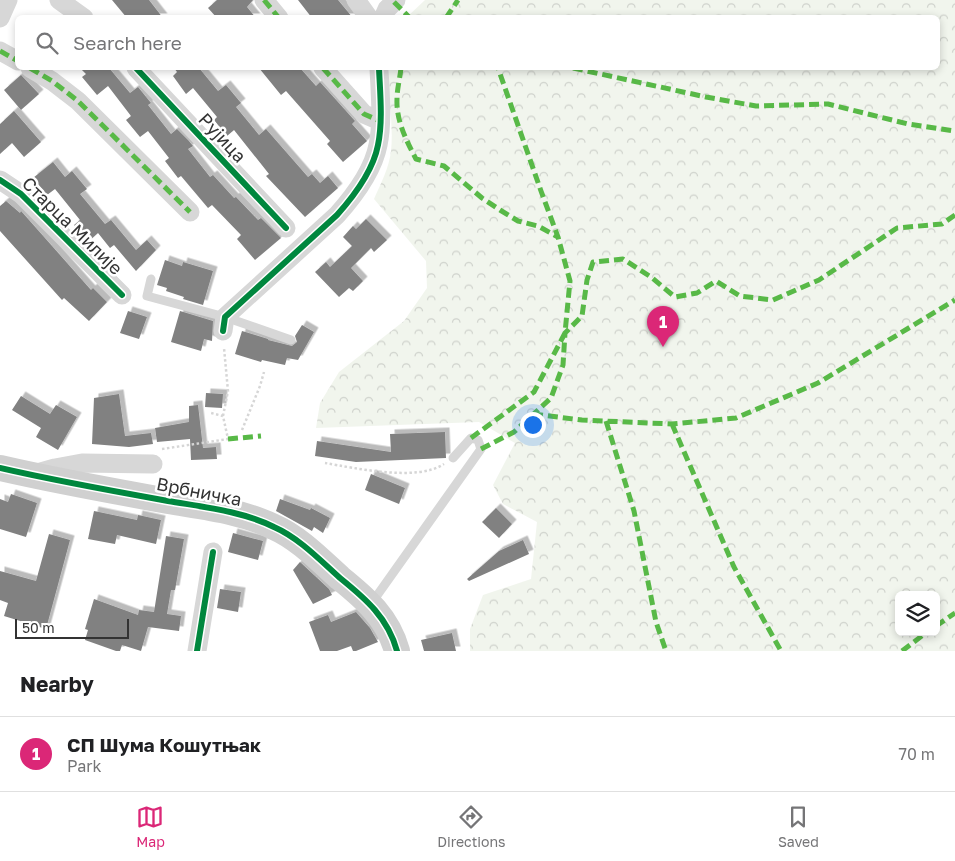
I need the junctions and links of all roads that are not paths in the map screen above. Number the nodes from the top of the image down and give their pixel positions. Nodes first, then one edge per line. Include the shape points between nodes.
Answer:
1 (8, 0) edge
2 (59, 0) edge
3 (264, 0) edge
4 (356, 0) edge
5 (370, 0) edge
6 (396, 0) edge
7 (80, 15) edge
8 (276, 15) edge
9 (375, 15) edge
10 (377, 15) edge
11 (380, 15) edge
12 (0, 18) edge
13 (0, 51) edge
14 (15, 59) edge
15 (33, 70) edge
16 (138, 70) edge
17 (325, 70) edge
18 (379, 70) edge
19 (380, 121) junction
20 (0, 180) edge
21 (190, 212) dead end
22 (286, 228) dead end
23 (151, 279) dead end
24 (122, 295) dead end
25 (224, 324) junction
26 (292, 340) dead end
27 (453, 458) road end
28 (153, 464) dead end
29 (0, 468) edge
30 (31, 475) junction
31 (213, 552) dead end
32 (371, 604) junction
33 (197, 651) edge
34 (397, 651) edge

1 - 12 street
2 - 7 street
3 - 8 street
4 - 9 street
5 - 10 street
6 - 11 street
13 - 14 street
15 - 21 street via 78,101
16 - 22 street, Рујица
17 - 19 street via 364,114
18 - 19 street
19 - 25 street via 378,146 352,198
20 - 24 street, Старца Милије via 21,194
23 - 25 lane via 147,296
25 - 26 lane
27 - 32 lane via 471,438 478,440 481,449
28 - 30 street via 82,463
29 - 30 street, Врбничка
30 - 32 street, Врбничка via 202,507 266,523 298,542
31 - 33 street
32 - 34 street, Врбничка via 391,632

